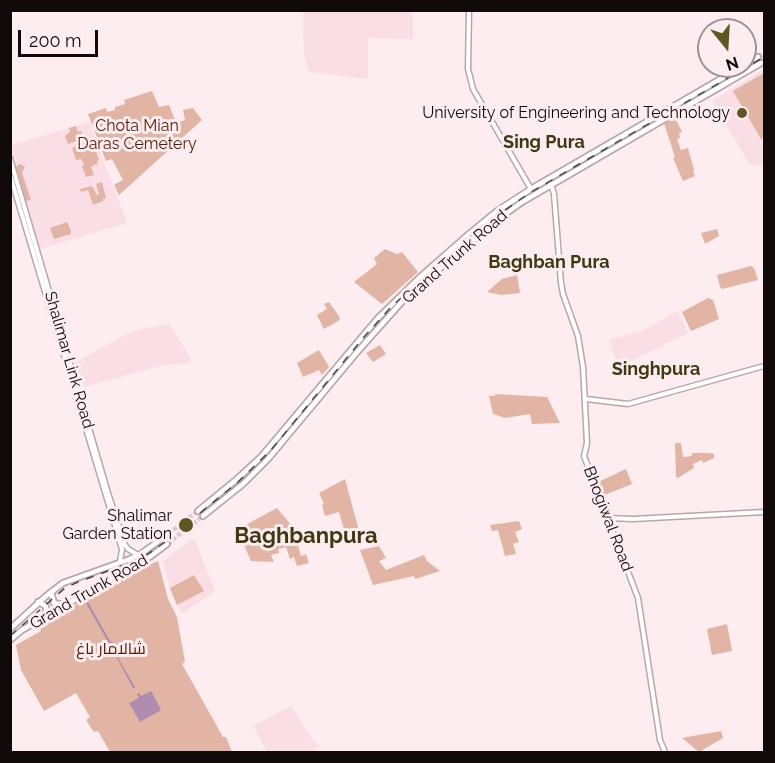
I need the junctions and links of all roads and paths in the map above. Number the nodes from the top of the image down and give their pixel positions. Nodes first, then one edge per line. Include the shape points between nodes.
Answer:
1 (469, 10) edge
2 (761, 63) dead end
3 (721, 78) edge
4 (11, 159) edge
5 (10, 175) edge
6 (548, 178) junction
7 (552, 184) junction
8 (531, 189) junction
9 (765, 366) edge
10 (75, 384) junction
11 (586, 399) junction
12 (103, 480) junction
13 (213, 499) junction
14 (219, 504) junction
15 (204, 507) junction
16 (198, 511) tunnel mouth
17 (209, 512) junction
18 (765, 512) edge
19 (202, 516) tunnel mouth
20 (608, 518) junction
21 (163, 538) tunnel mouth
22 (167, 544) tunnel mouth
23 (138, 555) junction
24 (120, 562) junction
25 (51, 592) junction
26 (39, 602) junction
27 (65, 604) junction
28 (46, 616) junction
29 (10, 629) edge
30 (10, 640) edge
31 (665, 753) edge

1 - 8 main road via 468,69 473,89
2 - 7 main road, Grand Trunk Road
3 - 6 main road, Grand Trunk Road
4 - 10 main road, Shalimar Link Road
5 - 10 main road, Shalimar Link Road
6 - 7 main road, Bhogiwal Road
6 - 8 main road, Grand Trunk Road
7 - 11 main road, Bhogiwal Road via 561,283 579,341
7 - 14 main road, Grand Trunk Road via 501,217 407,296 268,459
8 - 13 main road, Grand Trunk Road via 476,228 398,297 276,442
9 - 11 main road via 628,404
10 - 12 main road, Shalimar Link Road
11 - 20 main road, Bhogiwal Road via 584,456
12 - 23 main road, Shalimar Link Road via 125,545
12 - 24 main road, Shalimar Link Road via 122,549
13 - 14 main road
13 - 15 main road, Grand Trunk Road
14 - 17 main road, Grand Trunk Road
15 - 16 main road, Grand Trunk Road
15 - 17 main road
17 - 19 main road, Grand Trunk Road
18 - 20 main road
20 - 31 main road, Bhogiwal Road via 638,598
21 - 23 main road, Grand Trunk Road
22 - 27 main road, Grand Trunk Road
23 - 24 main road, Grand Trunk Road
24 - 25 main road, Grand Trunk Road via 70,579
25 - 26 main road, Grand Trunk Road
25 - 27 main road via 54,603
26 - 28 main road via 46,606
26 - 29 main road, Grand Trunk Road
27 - 28 main road, Grand Trunk Road
28 - 30 main road, Grand Trunk Road

